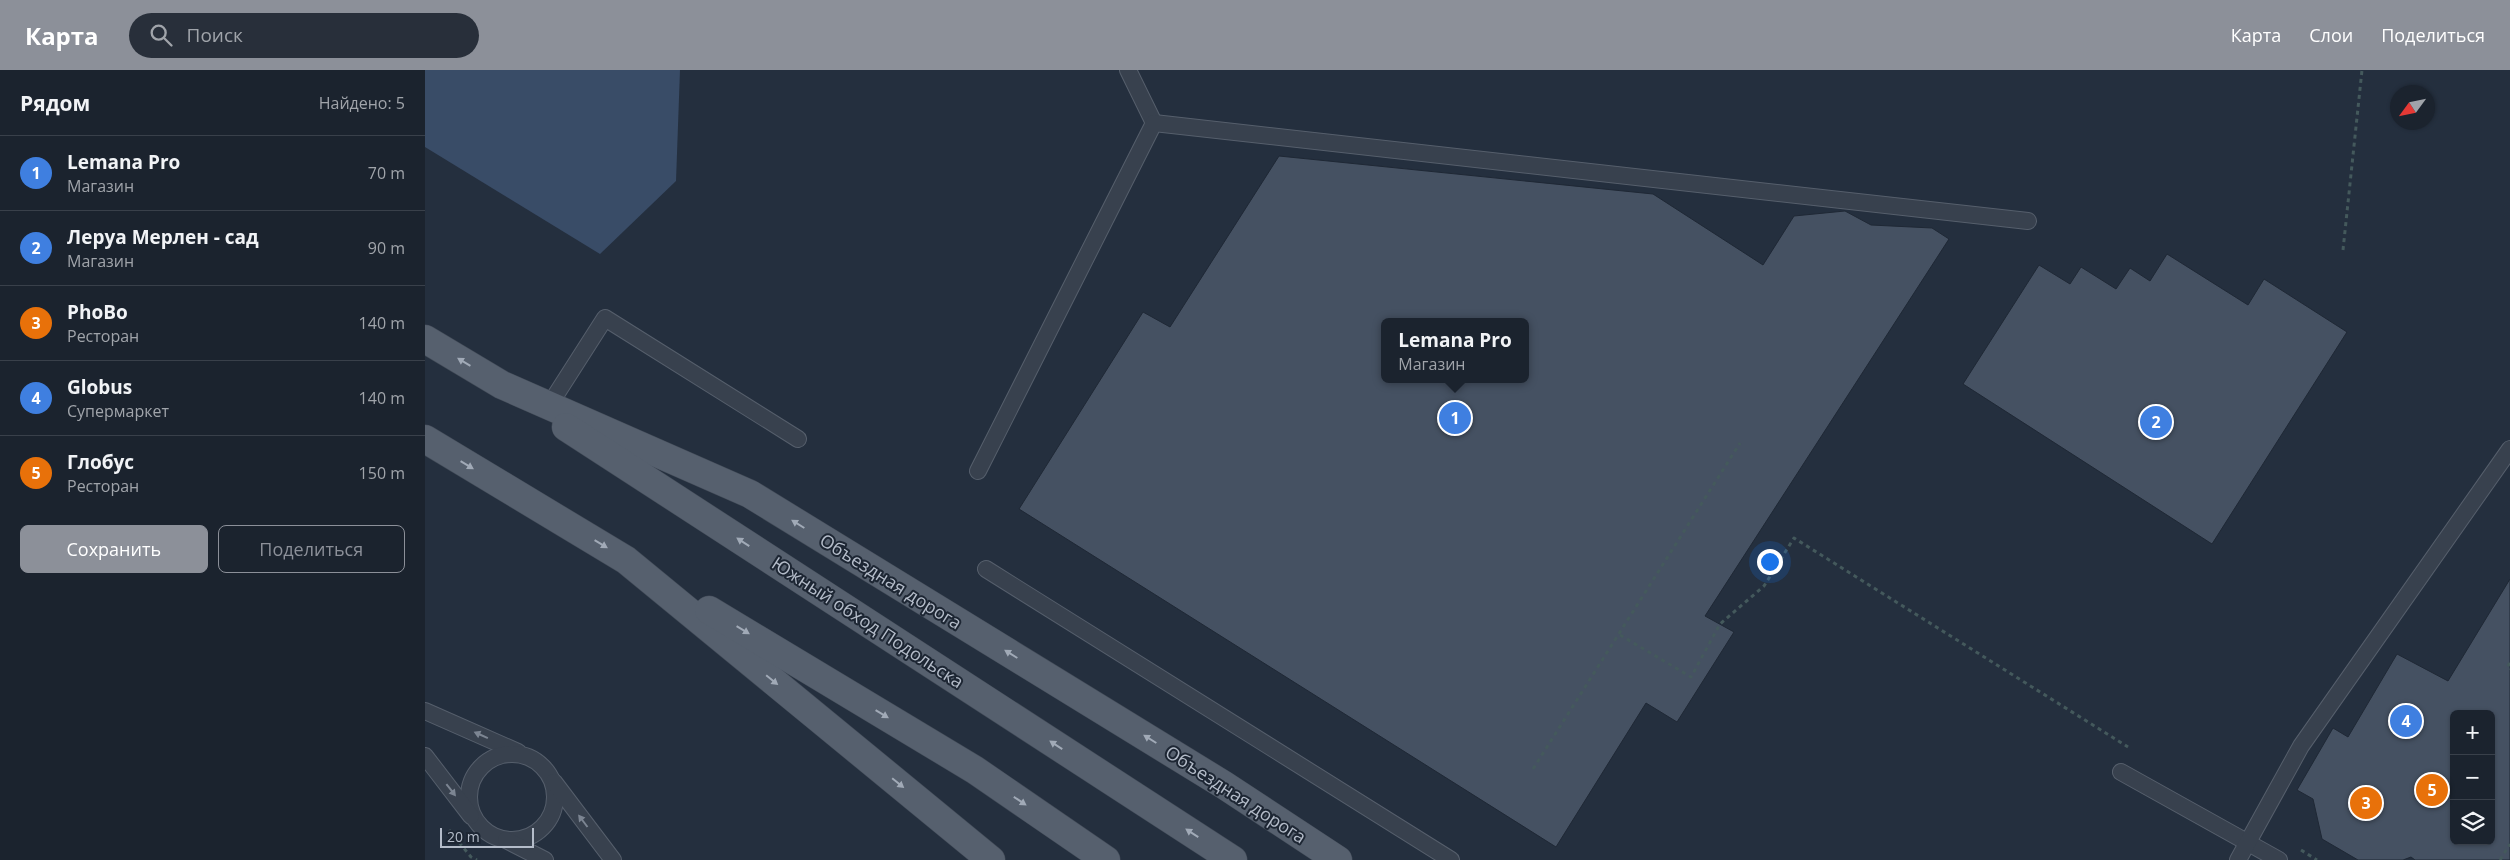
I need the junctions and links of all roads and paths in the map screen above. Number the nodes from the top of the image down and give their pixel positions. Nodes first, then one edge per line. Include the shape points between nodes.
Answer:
1 (1128, 70) edge
2 (2361, 70) edge
3 (1154, 123) junction
4 (2028, 221) dead end
5 (2343, 250) dead end
6 (425, 339) edge
7 (502, 385) junction
8 (551, 404) junction
9 (798, 439) dead end
10 (425, 440) edge
11 (1740, 443) dead end
12 (2510, 449) edge
13 (978, 471) dead end
14 (627, 560) junction
15 (986, 569) dead end
16 (1620, 635) junction
17 (2510, 663) edge
18 (2509, 668) edge
19 (425, 711) edge
20 (2134, 751) dead end
21 (525, 755) junction
22 (425, 756) edge
23 (1533, 769) dead end
24 (2121, 772) dead end
25 (552, 780) junction
26 (477, 823) junction
27 (2257, 823) junction
28 (506, 840) junction
29 (2248, 842) junction
30 (2510, 844) edge
31 (545, 860) edge
32 (613, 860) edge
33 (991, 860) edge
34 (1106, 860) edge
35 (1233, 860) edge
36 (1338, 860) edge
37 (1451, 860) edge
38 (2238, 860) edge
39 (2279, 860) edge
40 (2317, 860) edge
41 (2500, 860) edge

1 - 3 lane
2 - 5 path
3 - 4 lane
3 - 13 lane
7 -> 6 main road, Объездная дорога
7 - 8 main road, Объездная дорога
35 -> 7 main road, Южный обход Подольска
8 - 9 lane via 605,318
36 -> 8 main road, Объездная дорога via 1224,785 750,494
10 -> 14 main road
11 - 16 path
12 - 27 lane via 2301,746
14 -> 33 main road
14 -> 34 main road via 975,770
15 - 37 lane
16 - 20 path via 1691,677 1720,624 1764,586 1794,538
16 - 23 path
17 - 18 path
21 -> 19 lane
21 - 25 lane via 541,765
21 - 26 lane via 507,753 489,759 476,772 469,789 469,807
22 -> 26 lane
24 - 29 lane
25 - 28 lane via 555,798 550,818 538,832 523,839
32 -> 25 lane
26 - 28 lane via 490,834
27 - 29 lane
27 - 40 path
28 - 31 lane
29 - 38 lane
29 - 39 lane
30 - 41 path

